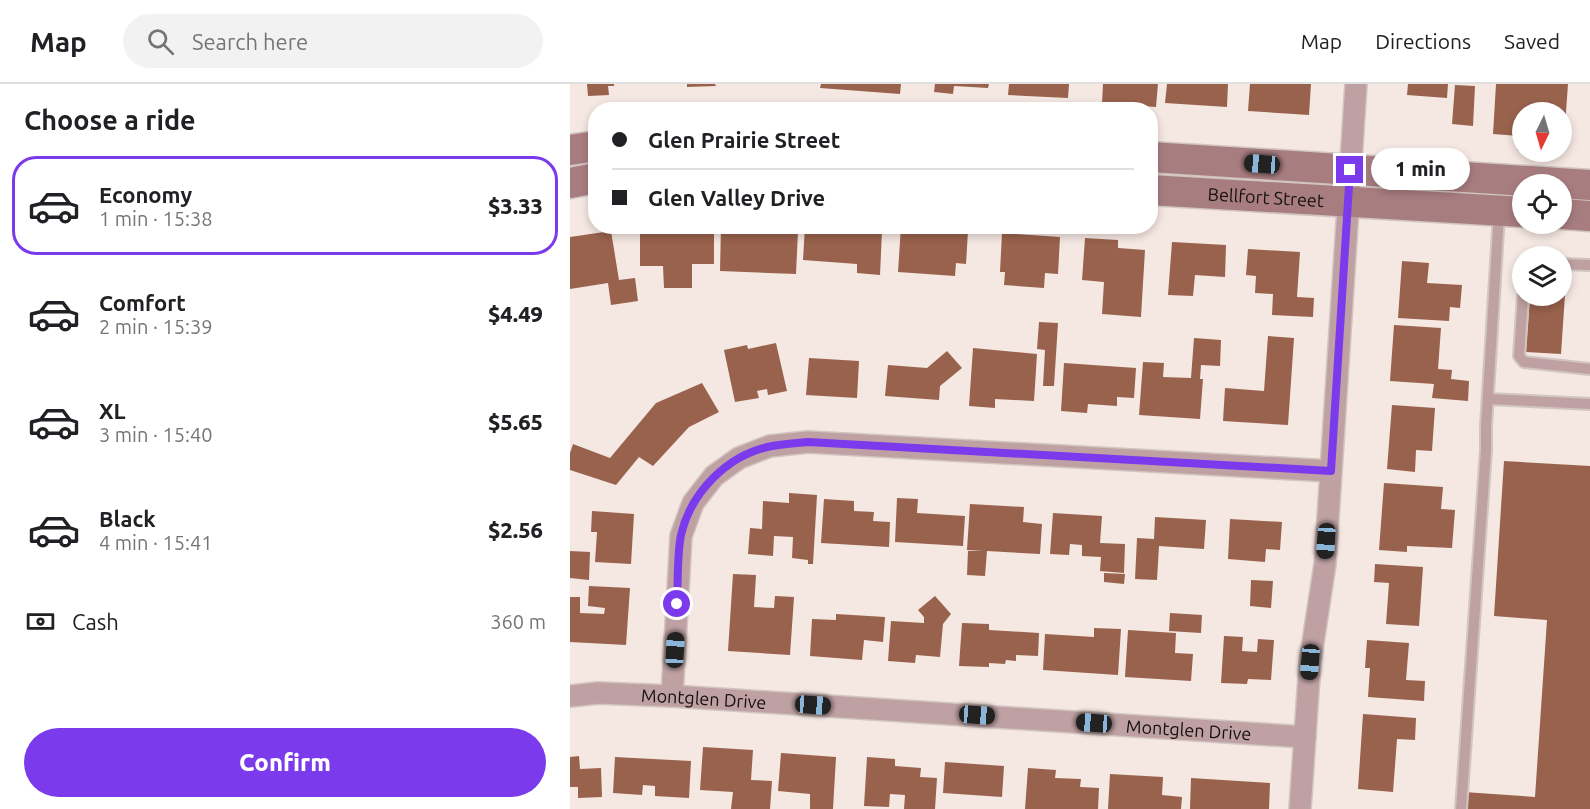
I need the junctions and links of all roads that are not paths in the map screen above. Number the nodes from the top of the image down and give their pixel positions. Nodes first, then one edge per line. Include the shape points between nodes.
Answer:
1 (1356, 84) edge
2 (588, 147) edge
3 (570, 150) edge
4 (1158, 158) edge
5 (1350, 170) junction
6 (588, 180) edge
7 (570, 183) edge
8 (1590, 185) edge
9 (1158, 191) edge
10 (1348, 203) junction
11 (1511, 211) edge
12 (1572, 215) edge
13 (1590, 216) edge
14 (1572, 264) edge
15 (1590, 265) edge
16 (1522, 306) edge
17 (1590, 369) edge
18 (1488, 399) junction
19 (1590, 404) edge
20 (1331, 471) junction
21 (570, 696) edge
22 (672, 696) junction
23 (1305, 736) junction
24 (1300, 809) edge
25 (1461, 809) edge

1 - 5 street
2 - 3 main road
4 - 5 main road, Bellfort Street
5 - 8 main road, Bellfort Street
5 - 10 street
6 - 7 main road
9 - 10 main road, Bellfort Street
10 - 11 main road, Bellfort Street
10 - 20 street
11 - 18 lane
12 - 13 main road
14 - 15 lane
16 - 17 lane via 1519,356 1524,362
18 - 19 lane
18 - 25 lane
20 - 22 street via 808,442 770,446 739,458 714,476 693,503 681,536
20 - 23 street via 1325,564 1310,662
21 - 22 street, Montglen Drive
22 - 23 street, Montglen Drive
23 - 24 street

